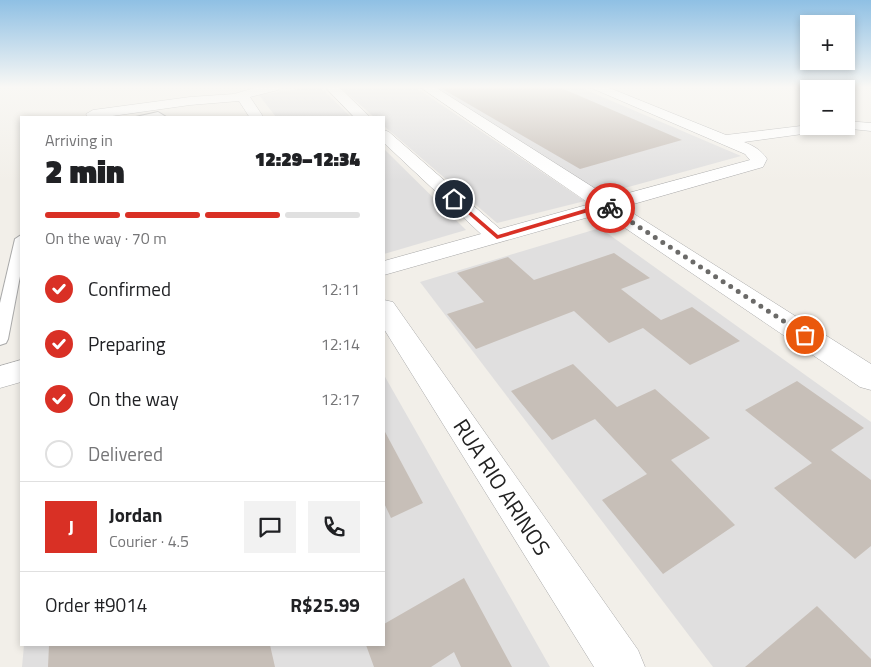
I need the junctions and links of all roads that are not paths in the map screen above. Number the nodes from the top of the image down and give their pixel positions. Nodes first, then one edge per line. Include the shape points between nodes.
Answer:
1 (473, 118) edge
2 (671, 118) edge
3 (855, 126) edge
4 (871, 127) edge
5 (800, 130) edge
6 (385, 136) edge
7 (725, 140) junction
8 (605, 205) junction
9 (497, 237) junction
10 (20, 244) edge
11 (385, 268) edge
12 (385, 310) edge
13 (0, 339) edge
14 (20, 371) edge
15 (0, 377) edge
16 (871, 379) edge
17 (621, 667) edge

1 - 8 street
2 - 7 street
3 - 4 street
5 - 7 street
6 - 9 street
7 - 8 street via 751,151 759,159 758,163
8 - 9 street
8 - 16 street
9 - 11 street
10 - 13 lane
12 - 17 street, RUA RIO ARINOS
14 - 15 street

